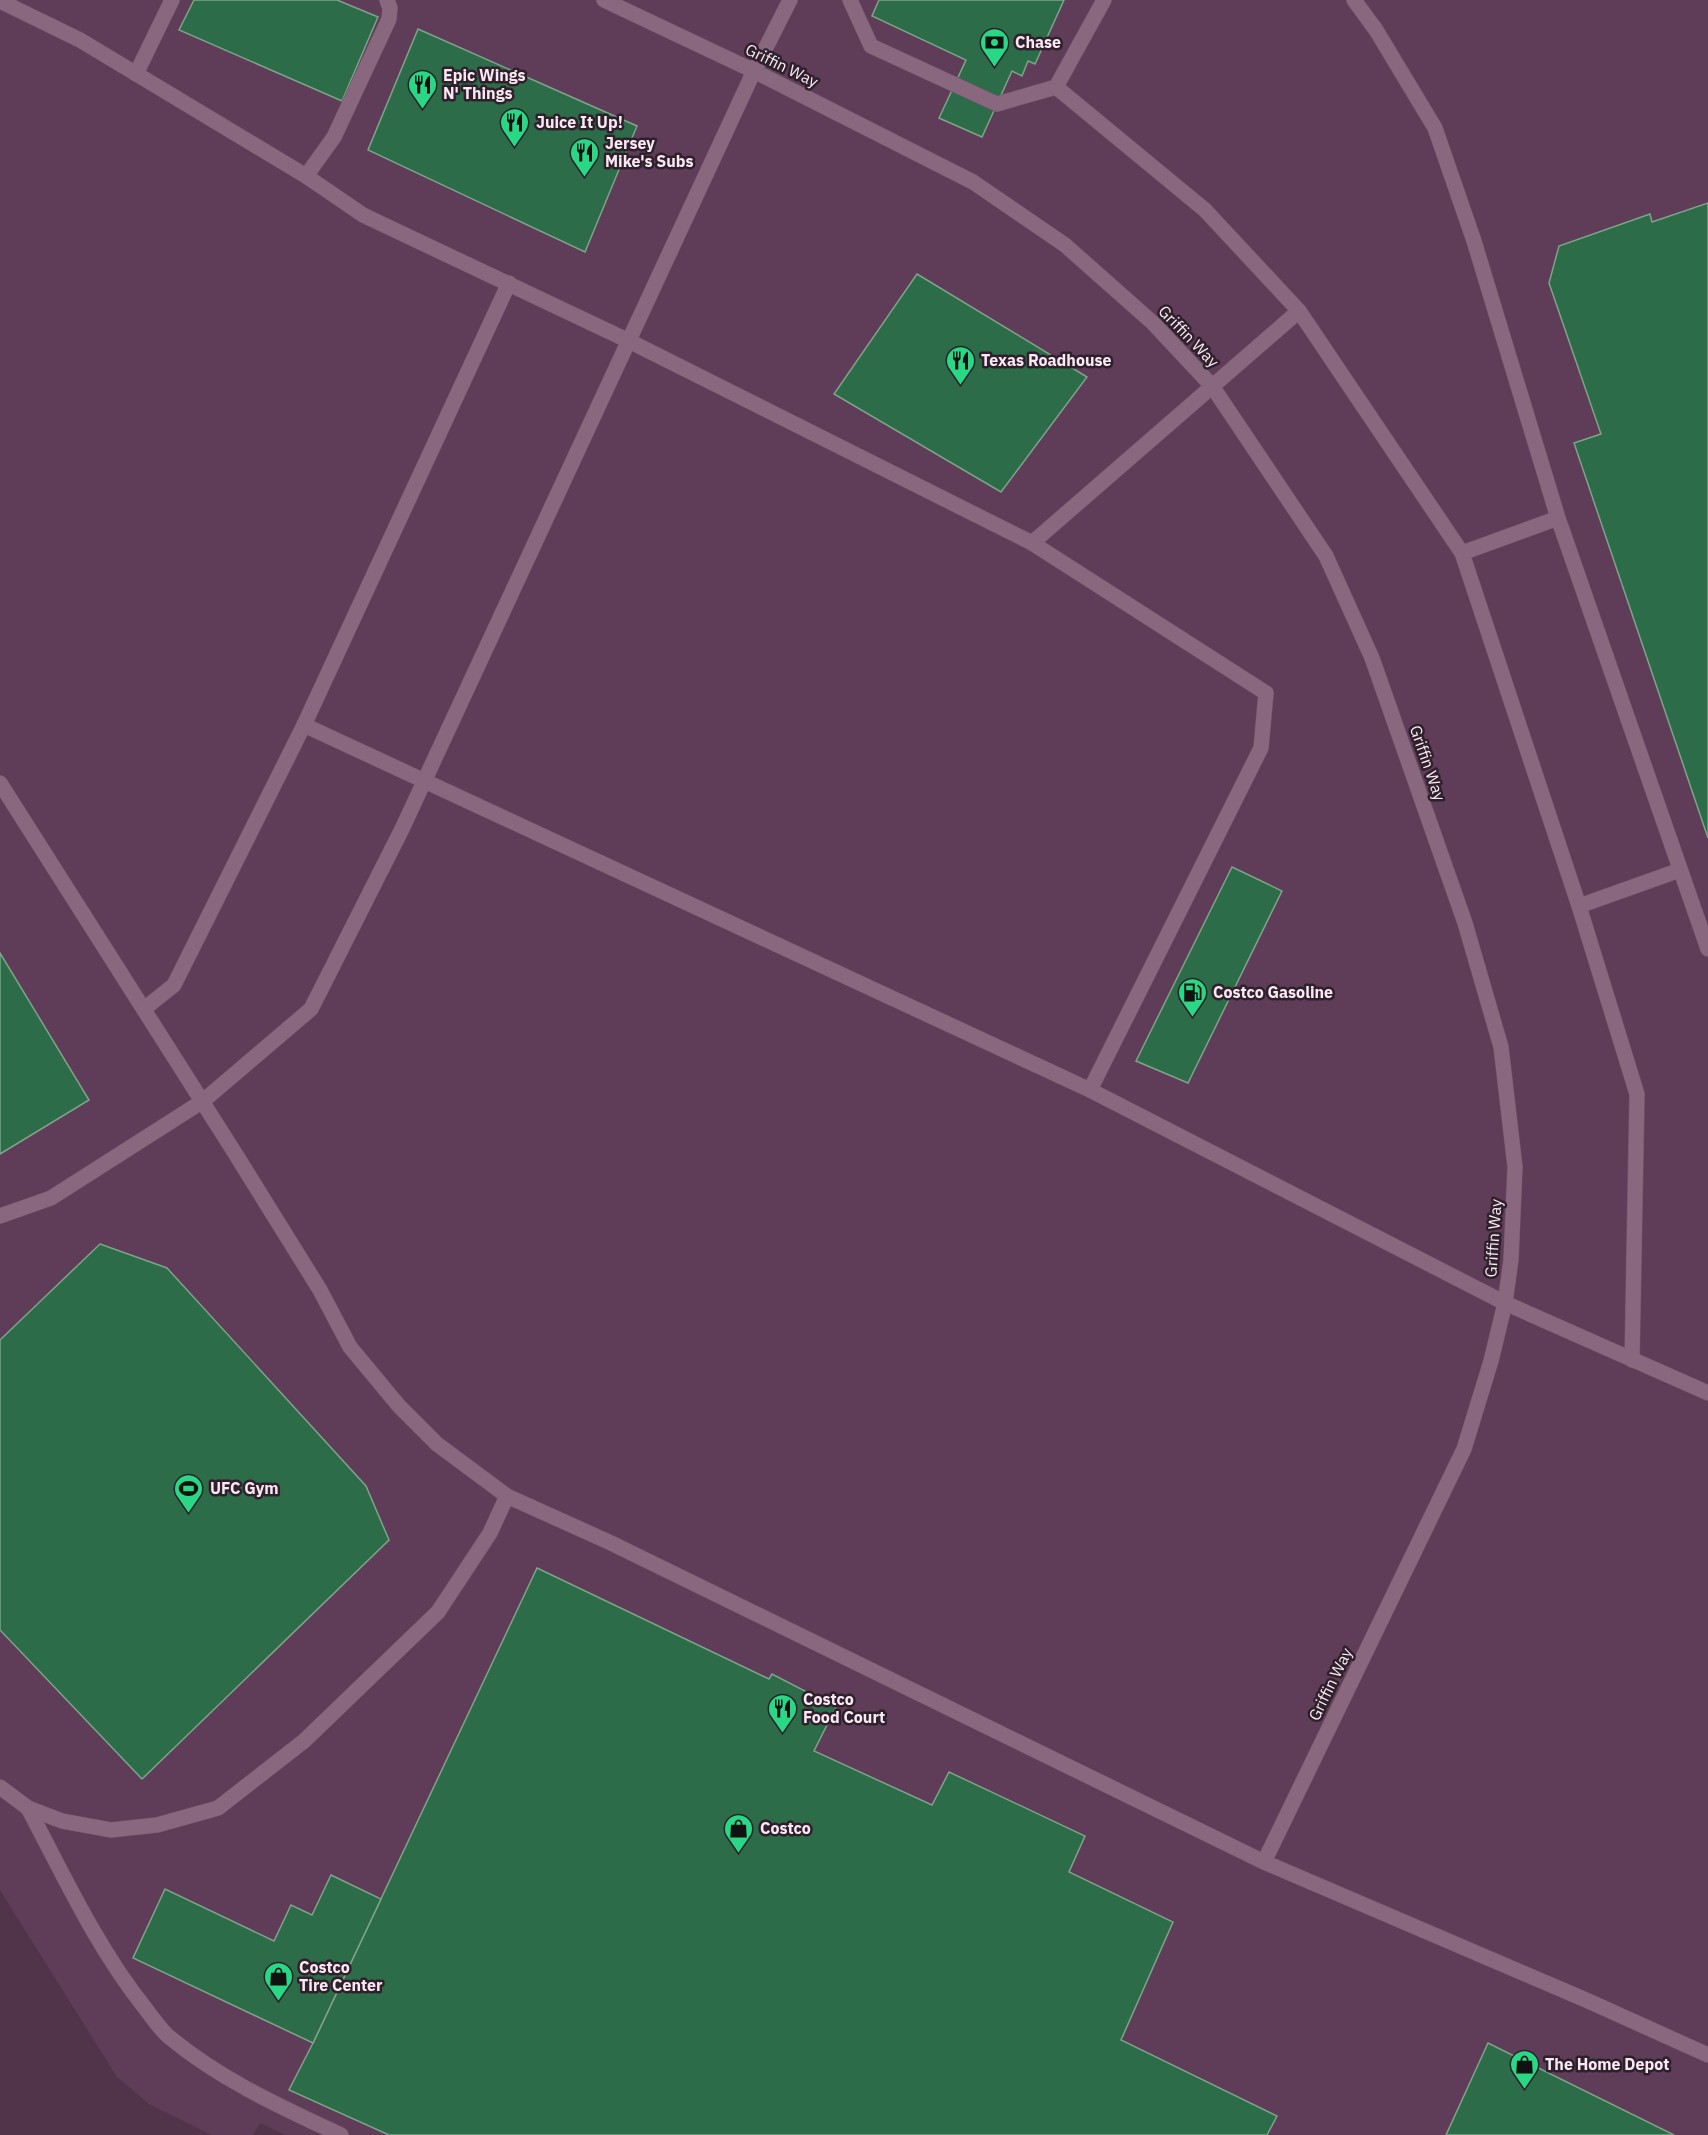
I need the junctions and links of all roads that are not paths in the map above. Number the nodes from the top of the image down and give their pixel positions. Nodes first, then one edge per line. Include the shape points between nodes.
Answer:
1 (172, 0) edge
2 (387, 0) edge
3 (604, 0) edge
4 (790, 0) edge
5 (850, 0) edge
6 (1104, 0) edge
7 (1354, 0) edge
8 (9, 3) edge
9 (754, 71) junction
10 (136, 74) junction
11 (1056, 87) junction
12 (306, 176) junction
13 (509, 283) junction
14 (1299, 311) junction
15 (629, 341) junction
16 (1212, 386) junction
17 (1558, 518) junction
18 (1032, 543) junction
19 (1462, 554) junction
20 (304, 724) junction
21 (425, 780) junction
22 (0, 783) edge
23 (1680, 870) junction
24 (1579, 906) junction
25 (1708, 949) edge
26 (144, 1009) junction
27 (1090, 1090) junction
28 (203, 1101) junction
29 (0, 1216) edge
30 (1505, 1303) junction
31 (1632, 1360) junction
32 (1708, 1393) edge
33 (507, 1496) junction
34 (0, 1787) edge
35 (28, 1808) junction
36 (1264, 1862) junction
37 (1708, 2055) edge
38 (341, 2135) edge

1 - 10 street
2 - 12 street via 389,19 334,137
3 - 9 street, Griffin Way
4 - 9 street
5 - 11 street via 871,46 997,104
6 - 11 street
7 - 17 street via 1435,128 1474,241
8 - 10 street
9 - 15 street
9 - 16 street, Griffin Way via 973,182 1065,245 1153,323
10 - 12 street
11 - 14 street via 1205,210
12 - 13 street via 363,215
13 - 15 street
13 - 20 street
14 - 16 street
14 - 19 street
15 - 18 street
15 - 21 street
16 - 18 street
16 - 30 street, Griffin Way via 1326,556 1372,658 1465,923 1501,1047 1515,1167
17 - 19 street
17 - 23 street
18 - 27 street via 1266,693 1261,748
19 - 24 street
20 - 21 street
20 - 26 street via 174,985
21 - 27 street
21 - 28 street via 311,1009
22 - 26 street
23 - 24 street
23 - 25 street
24 - 31 street via 1637,1094
26 - 28 street
27 - 30 street
28 - 29 street via 51,1198
28 - 33 street via 320,1290 350,1347 437,1444
30 - 31 street
30 - 36 street, Griffin Way via 1464,1449
31 - 32 street
33 - 35 street via 490,1533 438,1612 304,1741 218,1808 157,1825 111,1830 62,1821
33 - 36 street
34 - 35 street
35 - 38 street via 75,1899 126,1984 167,2034 220,2074
36 - 37 street

